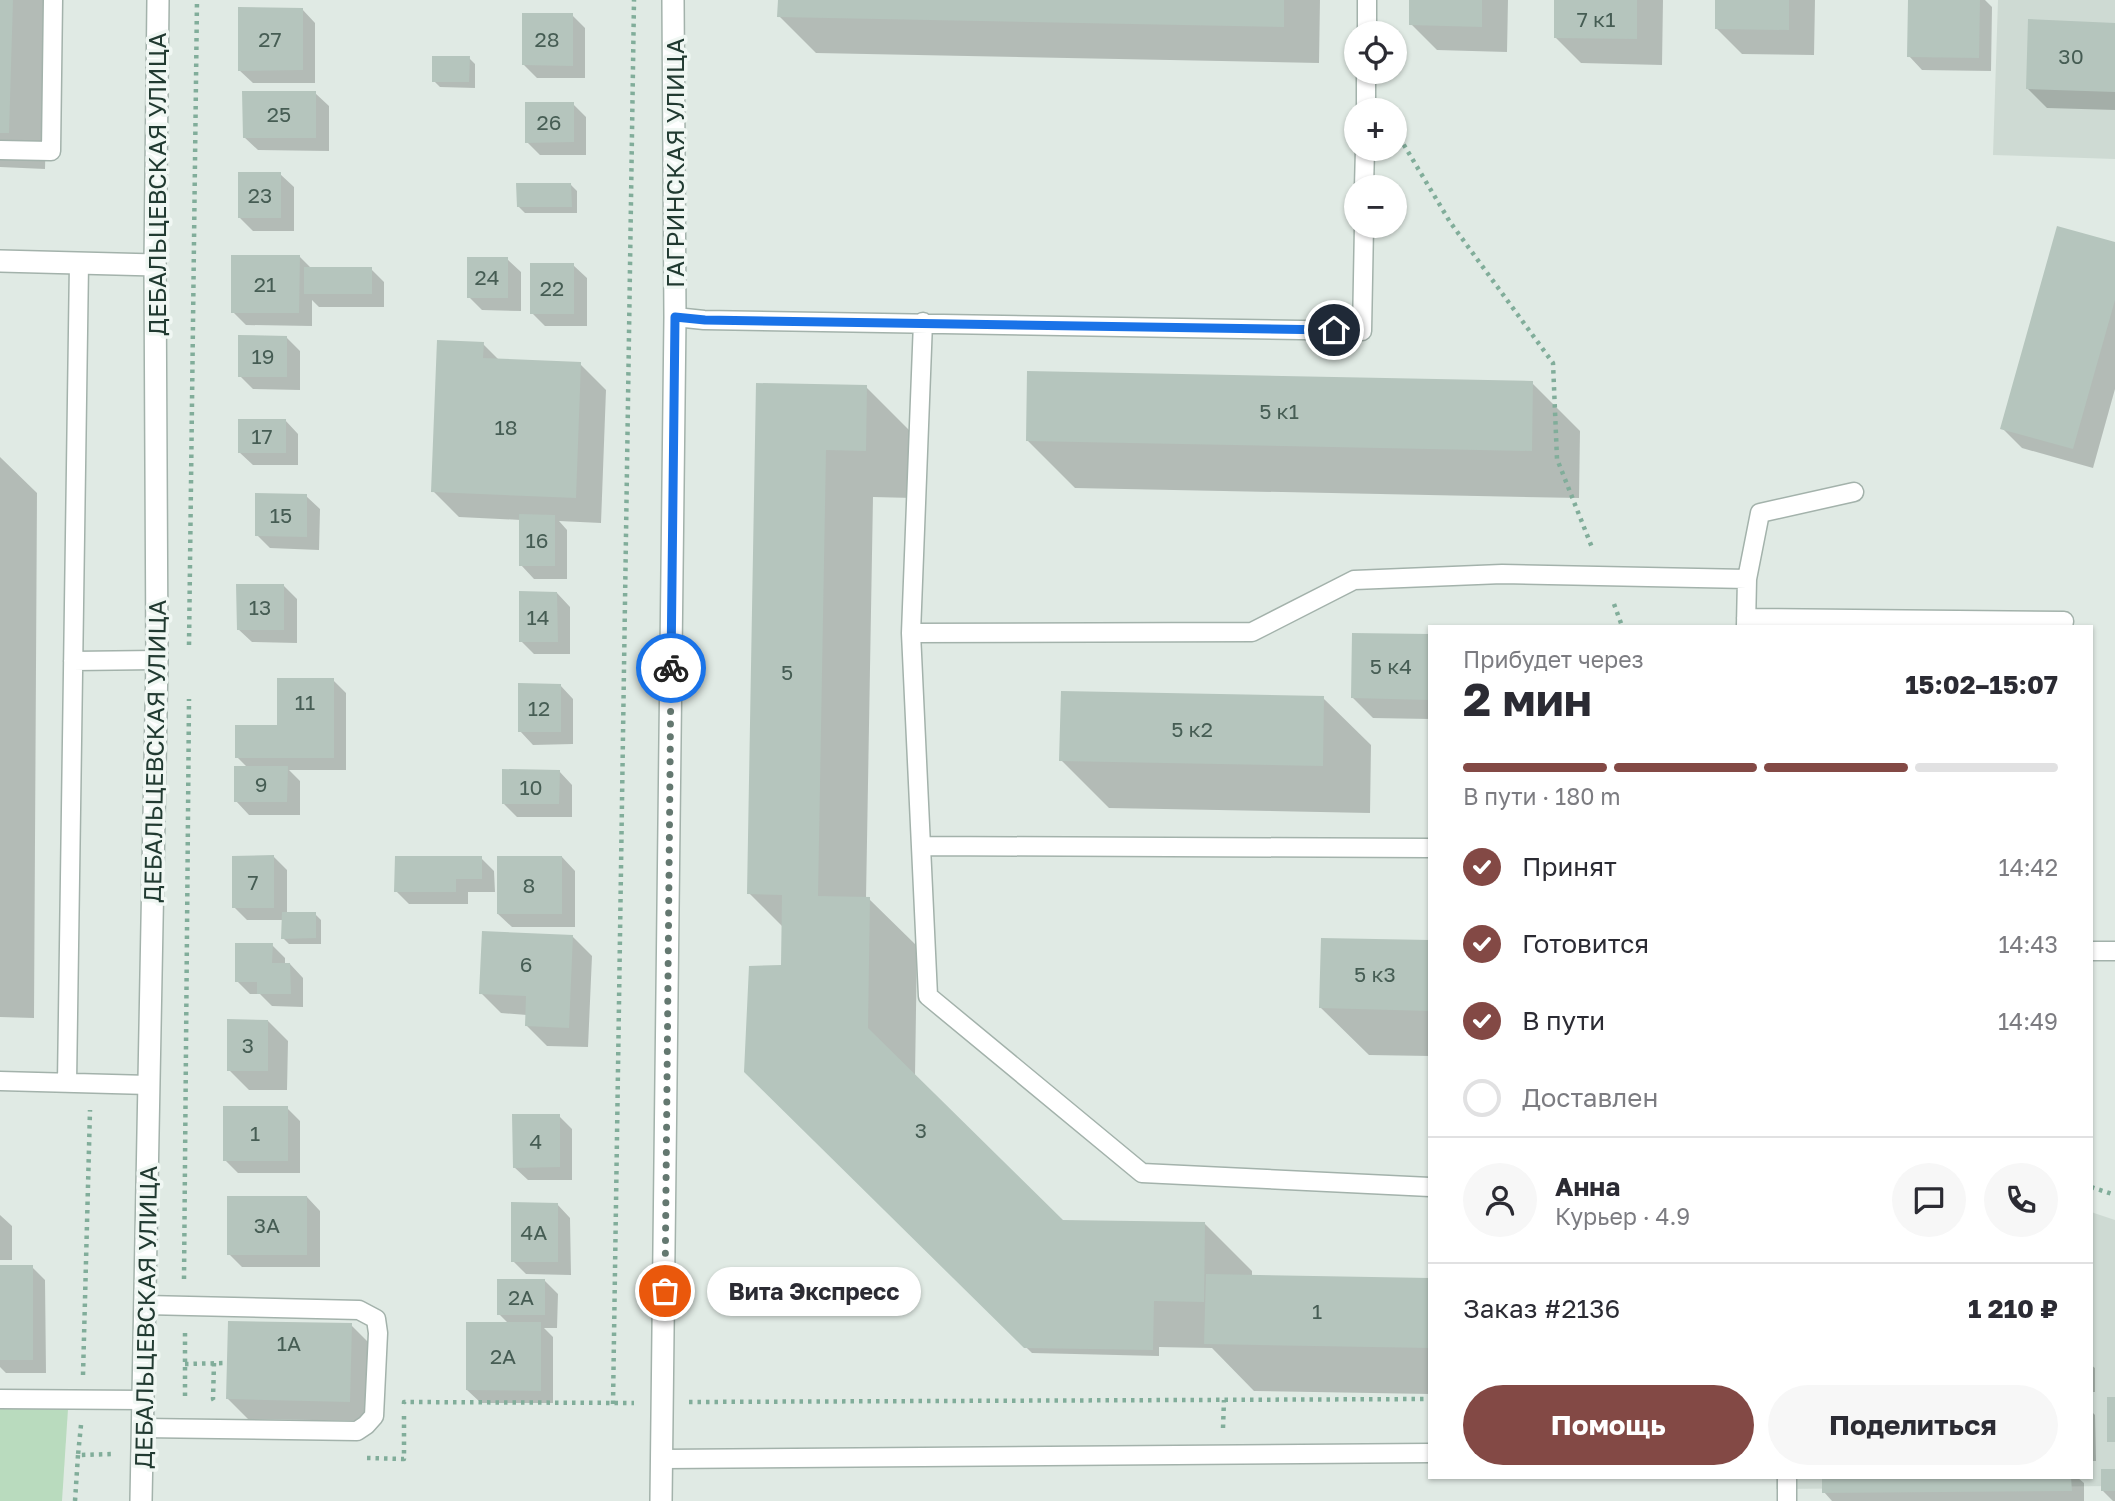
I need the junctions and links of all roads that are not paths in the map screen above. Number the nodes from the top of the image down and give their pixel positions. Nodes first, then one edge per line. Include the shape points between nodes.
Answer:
1 (53, 0) edge
2 (158, 0) edge
3 (673, 0) edge
4 (1367, 0) edge
5 (1367, 21) edge
6 (0, 150) edge
7 (1364, 238) edge
8 (0, 261) edge
9 (79, 263) junction
10 (155, 265) junction
11 (675, 317) junction
12 (923, 323) junction
13 (1854, 492) dead end
14 (1747, 579) junction
15 (1746, 622) edge
16 (2063, 625) edge
17 (911, 633) junction
18 (157, 660) junction
19 (74, 661) junction
20 (921, 846) junction
21 (1428, 848) edge
22 (2093, 951) edge
23 (2115, 951) edge
24 (0, 1081) edge
25 (67, 1083) junction
26 (149, 1085) junction
27 (1428, 1187) edge
28 (145, 1305) junction
29 (0, 1399) edge
30 (143, 1400) junction
31 (142, 1428) junction
32 (1428, 1453) edge
33 (663, 1459) junction
34 (1787, 1479) edge
35 (141, 1501) edge
36 (662, 1501) edge
37 (1787, 1501) edge

1 - 6 lane via 51,151
2 - 10 street, ДЕБАЛЬЦЕВСКАЯ УЛИЦА
3 - 11 street, ГАГРИНСКАЯ УЛИЦА
4 - 5 lane
7 - 12 lane via 1362,331
8 - 9 street
9 - 10 street
9 - 19 lane
10 - 18 street, ДЕБАЛЬЦЕВСКАЯ УЛИЦА
11 - 12 lane
11 - 33 street, ГАГРИНСКАЯ УЛИЦА
12 - 17 lane
13 - 14 lane via 1760,513
14 - 15 lane
14 - 17 lane via 1502,573 1354,580 1252,632
15 - 16 lane via 2064,621
17 - 20 lane
18 - 19 lane
18 - 26 street, ДЕБАЛЬЦЕВСКАЯ УЛИЦА
19 - 25 lane
20 - 21 lane
20 - 27 lane via 929,996 1142,1173
22 - 23 lane
24 - 25 lane
25 - 26 lane
26 - 28 street, ДЕБАЛЬЦЕВСКАЯ УЛИЦА
28 - 30 street, ДЕБАЛЬЦЕВСКАЯ УЛИЦА
28 - 31 lane via 359,1310 376,1319 378,1333 374,1416 356,1431
29 - 30 lane
30 - 31 street, ДЕБАЛЬЦЕВСКАЯ УЛИЦА
31 - 35 street, ДЕБАЛЬЦЕВСКАЯ УЛИЦА
32 - 33 lane
33 - 36 street, ГАГРИНСКАЯ УЛИЦА
34 - 37 lane

